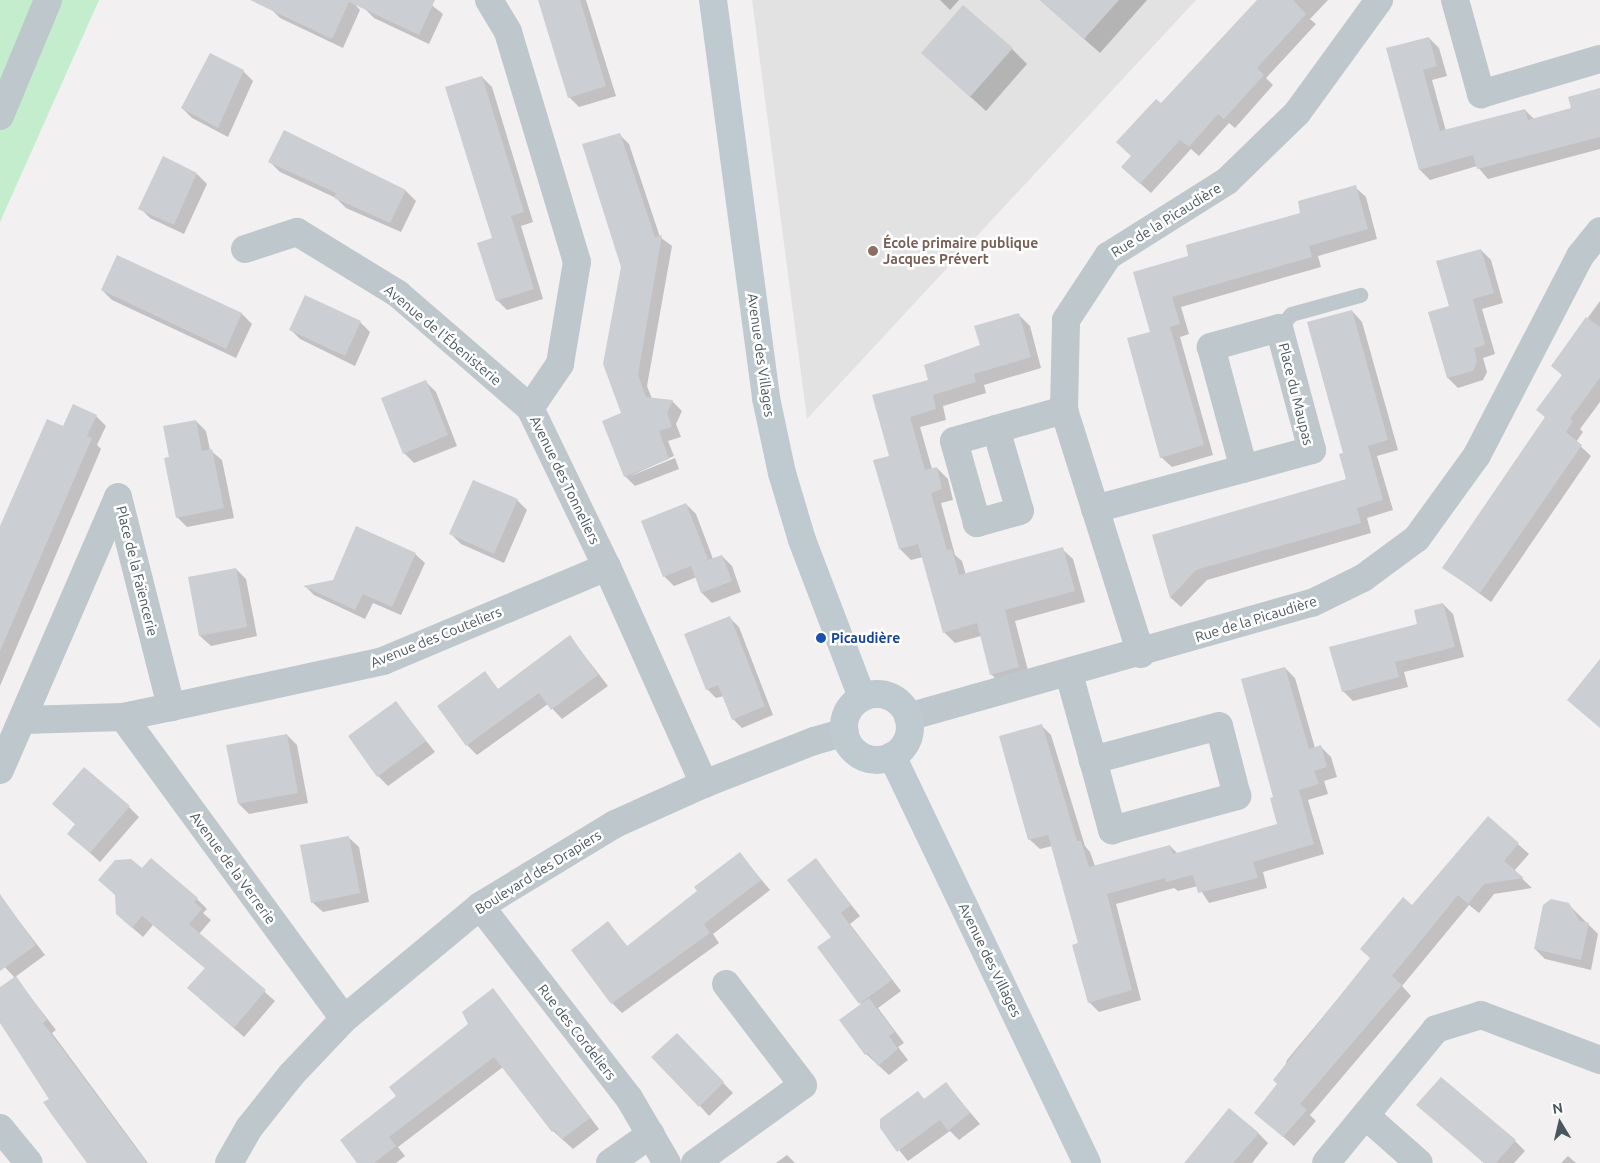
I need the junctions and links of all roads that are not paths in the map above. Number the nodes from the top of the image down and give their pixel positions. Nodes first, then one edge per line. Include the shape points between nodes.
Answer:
1 (48, 0) edge
2 (488, 0) edge
3 (713, 0) edge
4 (1379, 0) edge
5 (1455, 0) edge
6 (1600, 59) edge
7 (0, 116) edge
8 (1600, 232) edge
9 (245, 249) dead end
10 (1360, 295) dead end
11 (1279, 328) junction
12 (530, 408) junction
13 (1064, 410) junction
14 (996, 429) dead end
15 (1244, 469) junction
16 (1095, 509) junction
17 (607, 566) junction
18 (1141, 654) junction
19 (1069, 674) junction
20 (862, 697) junction
21 (170, 707) junction
22 (122, 717) junction
23 (908, 717) junction
24 (22, 720) junction
25 (845, 732) junction
26 (892, 756) junction
27 (1093, 760) junction
28 (0, 770) edge
29 (704, 784) junction
30 (480, 906) junction
31 (726, 984) dead end
32 (344, 1019) junction
33 (1600, 1060) edge
34 (1366, 1116) junction
35 (0, 1128) edge
36 (651, 1134) junction
37 (29, 1163) edge
38 (229, 1163) edge
39 (610, 1163) edge
40 (667, 1163) edge
41 (695, 1163) edge
42 (1088, 1163) edge
43 (1326, 1163) edge
44 (1419, 1163) edge

1 - 7 street
2 - 12 street, Avenue des Tonneliers via 508,32 577,262 560,364
3 - 20 street, Avenue des Villages via 766,398 782,473 802,540
4 - 13 street, Rue de la Picaudière via 1297,113 1227,181 1108,256 1066,320
5 - 6 street via 1481,94
8 - 18 street, Rue de la Picaudière via 1580,256 1478,455 1417,538 1363,578 1312,603
9 - 12 street, Avenue de l'Ébenisterie via 297,232 398,294
10 - 11 lane, Place du Maupas via 1291,314
11 - 15 street, Place du Maupas via 1312,450
11 - 15 street, Place du Maupas via 1211,347
12 - 17 street, Avenue des Tonneliers
13 - 14 street
13 - 16 street, Rue de la Picaudière
15 - 16 street, Place du Maupas
16 - 18 street, Rue de la Picaudière
17 - 21 street, Avenue des Couteliers via 383,661
17 - 29 street, Avenue des Tonneliers
18 - 19 street, Rue de la Picaudière
19 - 23 street, Rue de la Picaudière
19 - 27 street
20 - 23 street via 883,695 893,698 901,704
20 - 25 street via 848,712
21 - 22 street
21 - 24 street, Place de la Faïencerie via 118,497
22 - 24 street
22 - 32 street, Avenue de la Verrerie
23 - 26 street via 909,735 905,745
24 - 28 street
25 - 26 street via 848,743 865,758 876,760
25 - 29 street, Boulevard des Drapiers
26 - 42 street, Avenue des Villages
27 - 27 street via 1112,830 1237,796 1219,726
29 - 30 street, Boulevard des Drapiers via 615,824
30 - 32 street, Boulevard des Drapiers
30 - 36 street, Rue des Cordeliers via 629,1098
31 - 41 street via 803,1085
32 - 38 street, Boulevard des Drapiers via 249,1128
33 - 34 street via 1481,1015 1436,1029
34 - 43 street
34 - 44 street
35 - 37 street
36 - 39 street
36 - 40 street, Rue des Cordeliers

